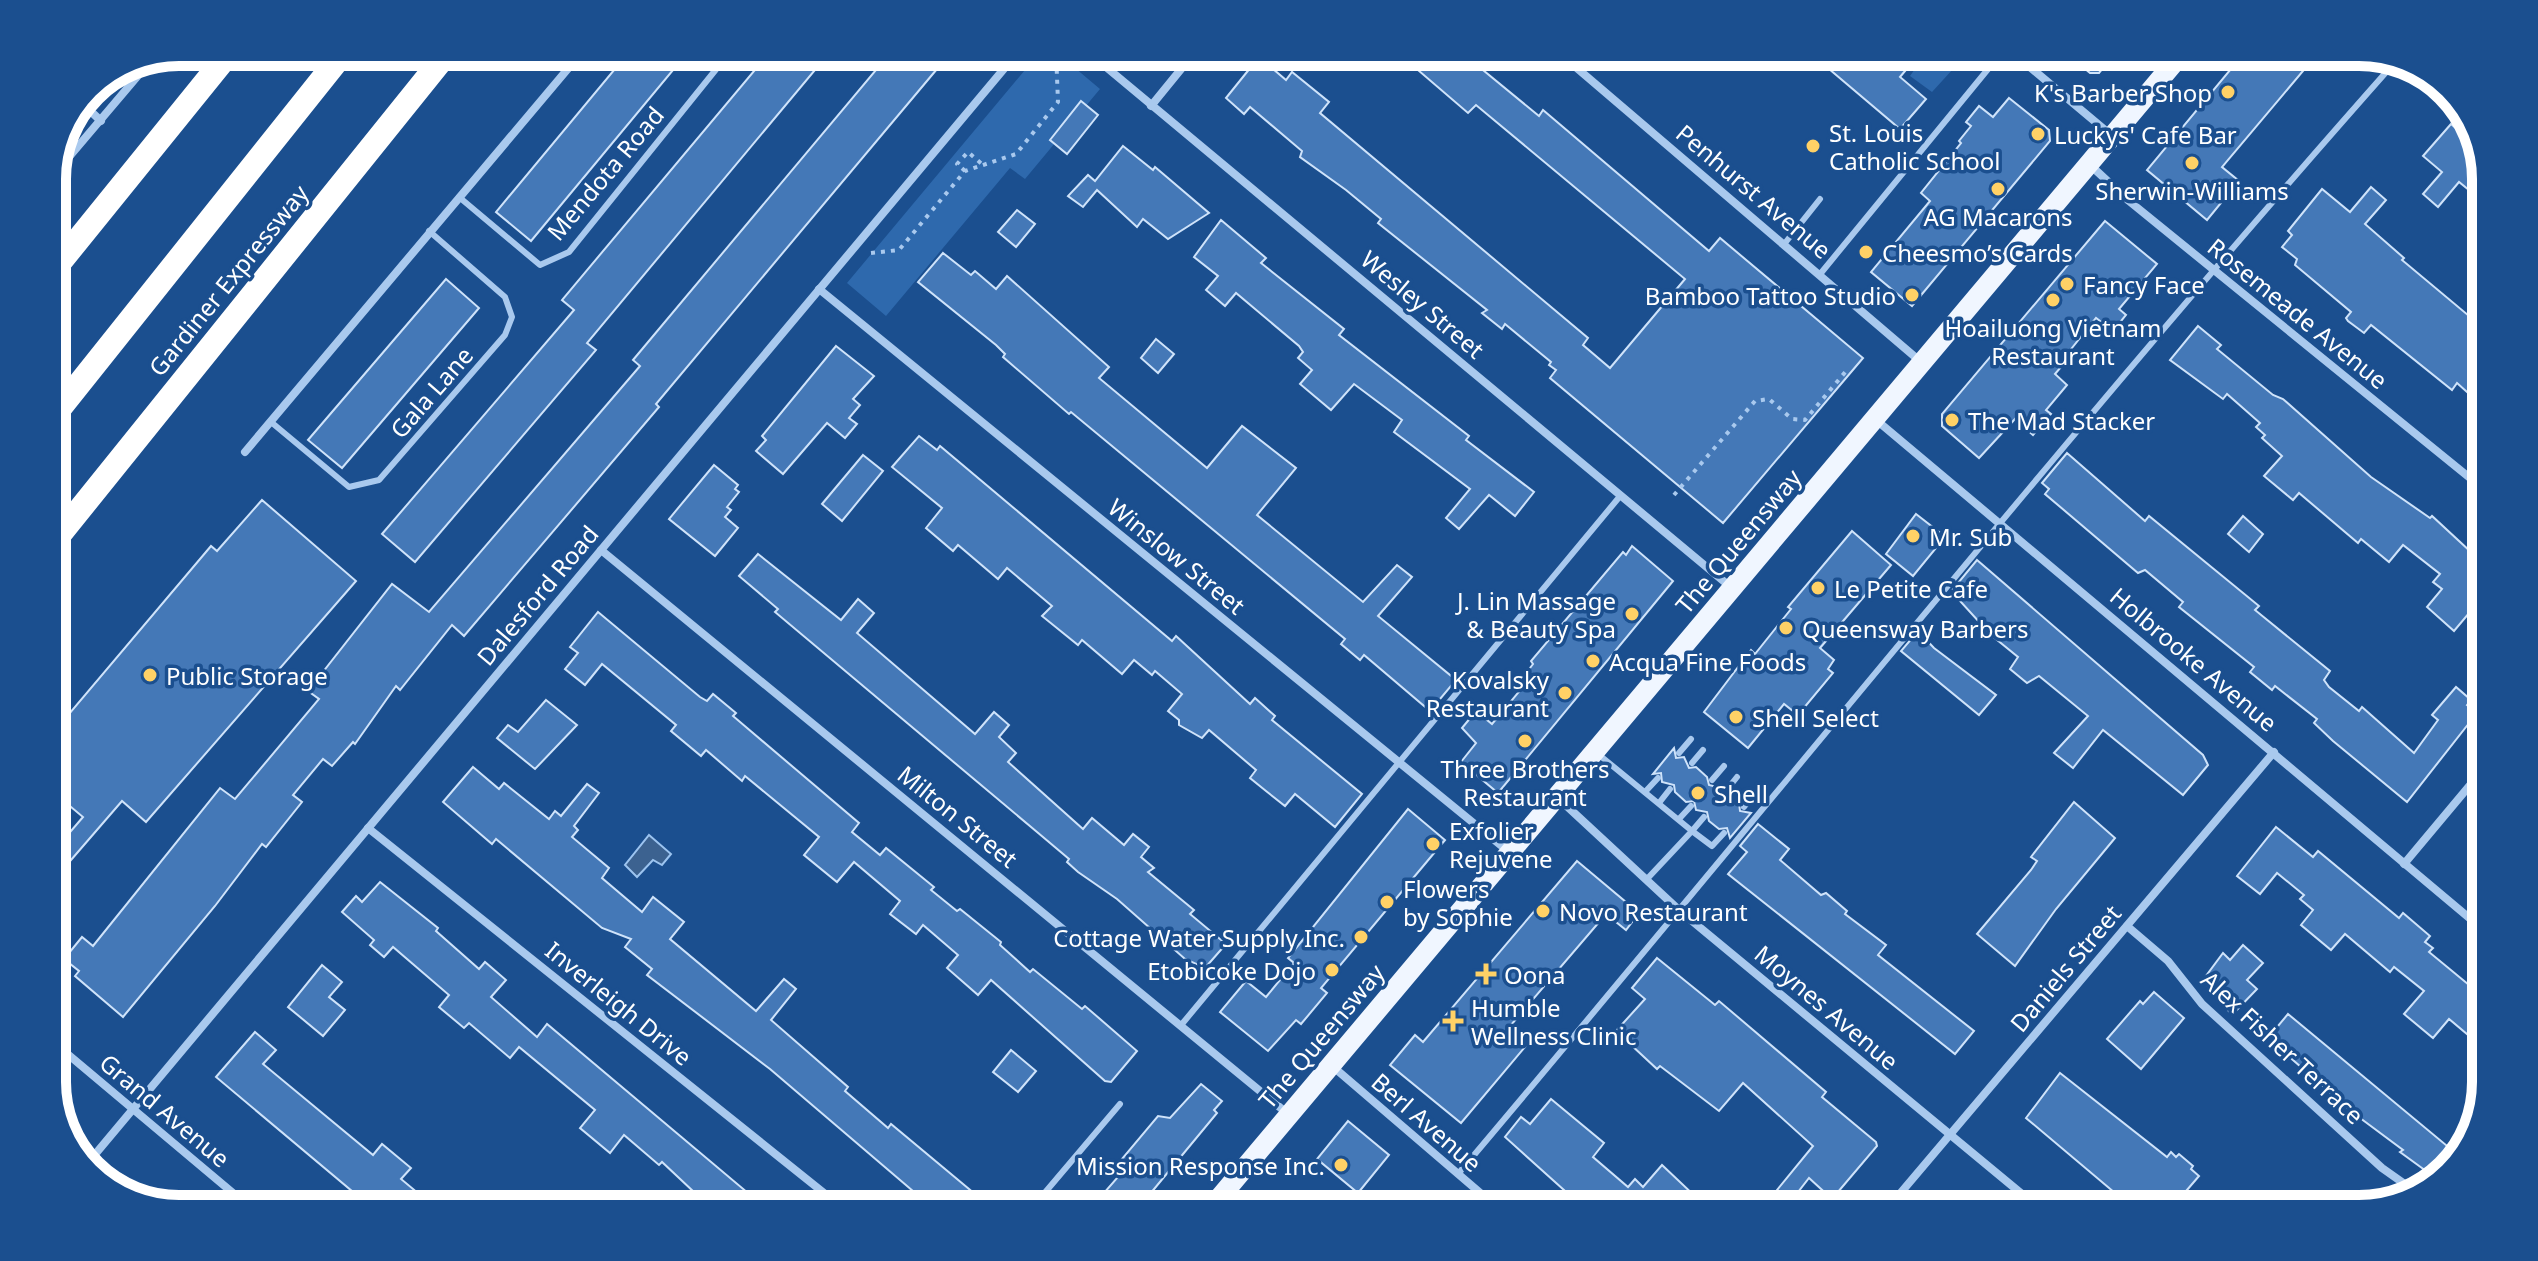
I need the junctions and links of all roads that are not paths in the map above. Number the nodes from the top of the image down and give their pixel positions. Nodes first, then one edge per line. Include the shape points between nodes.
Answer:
1 (219, 66) edge
2 (333, 66) edge
3 (437, 66) edge
4 (570, 66) edge
5 (719, 66) edge
6 (1006, 66) edge
7 (1104, 66) edge
8 (1184, 66) edge
9 (1575, 66) edge
10 (1991, 66) edge
11 (2029, 66) edge
12 (2171, 66) edge
13 (2388, 70) edge
14 (140, 74) edge
15 (1151, 106) junction
16 (90, 110) edge
17 (101, 121) junction
18 (2111, 135) junction
19 (69, 158) edge
20 (2088, 162) junction
21 (459, 197) junction
22 (1820, 199) dead end
23 (429, 231) junction
24 (1785, 243) junction
25 (66, 255) edge
26 (2212, 269) junction
27 (1821, 273) junction
28 (819, 289) junction
29 (1921, 362) junction
30 (66, 400) edge
31 (1874, 419) junction
32 (271, 422) junction
33 (245, 452) dead end
34 (2472, 480) edge
35 (1622, 494) junction
36 (1999, 521) junction
37 (66, 527) edge
38 (601, 550) junction
39 (1733, 589) junction
40 (1691, 739) dead end
41 (1703, 750) dead end
42 (1596, 752) junction
43 (2274, 752) junction
44 (1679, 753) dead end
45 (1692, 763) dead end
46 (1401, 764) junction
47 (1724, 766) dead end
48 (1737, 777) dead end
49 (1658, 778) dead end
50 (1712, 780) dead end
51 (2472, 783) edge
52 (1670, 789) dead end
53 (1645, 792) junction
54 (1725, 792) dead end
55 (1756, 792) dead end
56 (1557, 797) junction
57 (1659, 803) junction
58 (1691, 806) dead end
59 (1744, 807) dead end
60 (1704, 817) dead end
61 (1679, 819) junction
62 (368, 828) junction
63 (1692, 831) junction
64 (1724, 833) dead end
65 (1510, 852) junction
66 (2404, 864) junction
67 (1647, 879) junction
68 (1680, 911) junction
69 (2472, 920) edge
70 (2127, 926) junction
71 (1182, 1024) junction
72 (66, 1053) edge
73 (1330, 1065) junction
74 (1120, 1104) dead end
75 (133, 1109) junction
76 (1288, 1115) junction
77 (1950, 1135) junction
78 (93, 1156) edge
79 (1457, 1175) junction
80 (2405, 1184) edge
81 (235, 1195) edge
82 (827, 1195) edge
83 (1043, 1195) edge
84 (1222, 1195) edge
85 (1482, 1195) edge
86 (1899, 1195) edge
87 (2023, 1195) edge

1 - 25 highway
2 - 30 highway
3 - 37 highway, Gardiner Expressway
4 - 21 street
5 - 21 lane, Mendota Road via 569,252 555,261 540,265
6 - 28 street, Dalesford Road
7 - 15 street, Wesley Street
8 - 15 street
9 - 24 street, Penhurst Avenue
10 - 27 lane
11 - 18 street
12 - 18 main road, The Queensway
13 - 26 lane
14 - 17 street
15 - 35 street, Wesley Street
16 - 17 street
17 - 19 street
18 - 20 main road, The Queensway
20 - 26 street, Rosemeade Avenue
20 - 29 main road, The Queensway
21 - 23 street
22 - 24 lane
23 - 32 street
23 - 32 lane, Gala Lane via 505,297 512,317 505,335 379,480 349,487
24 - 27 street, Penhurst Avenue
26 - 34 street, Rosemeade Avenue
26 - 36 lane
27 - 29 street, Penhurst Avenue
28 - 38 street, Dalesford Road
28 - 46 street, Winslow Street
29 - 31 main road, The Queensway
31 - 36 street, Holbrooke Avenue
31 - 39 main road, The Queensway
32 - 33 street
35 - 39 street, Wesley Street
35 - 46 lane
36 - 43 street, Holbrooke Avenue
36 - 68 lane
38 - 62 street, Dalesford Road
38 - 71 street, Milton Street
39 - 42 main road, The Queensway
40 - 44 lane
41 - 45 lane
42 - 53 lane
42 - 56 main road, The Queensway
43 - 66 street, Holbrooke Avenue
43 - 70 street, Daniels Street
46 - 65 street, Winslow Street
46 - 71 lane
47 - 50 lane
48 - 54 lane
49 - 53 lane
51 - 66 street
52 - 57 lane
53 - 57 lane
55 - 59 lane
56 - 65 main road, The Queensway
56 - 67 street, Moynes Avenue
57 - 61 lane
58 - 61 lane
60 - 63 lane
61 - 63 lane
62 - 75 street, Dalesford Road
62 - 82 street, Inverleigh Drive
63 - 64 lane via 1712,846
63 - 67 lane
65 - 73 main road, The Queensway
66 - 69 street, Holbrooke Avenue
67 - 68 street, Moynes Avenue
68 - 77 street, Moynes Avenue
68 - 79 lane
70 - 77 street, Daniels Street
70 - 80 street, Alex Fisher Terrace via 2168,961 2202,1004
71 - 76 street, Milton Street
72 - 75 street, Grand Avenue
73 - 76 main road, The Queensway
73 - 79 street, Berl Avenue
74 - 83 lane
75 - 78 street, Dalesford Road
75 - 81 street, Grand Avenue
76 - 84 main road, The Queensway
77 - 86 street, Daniels Street
77 - 87 street, Moynes Avenue
79 - 85 street, Berl Avenue

